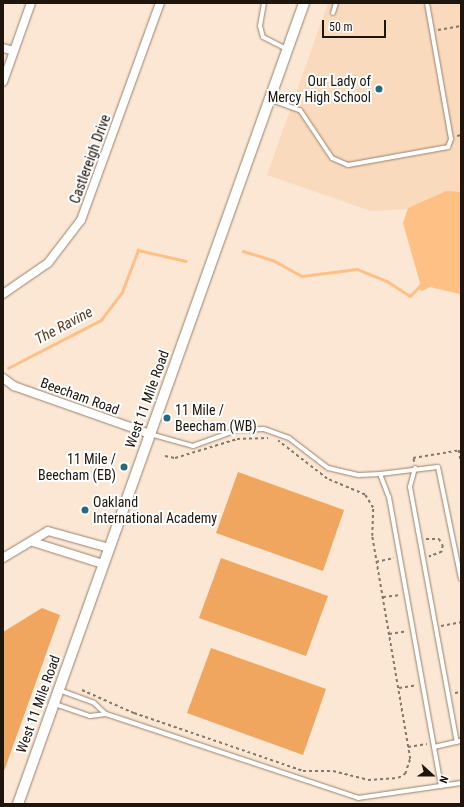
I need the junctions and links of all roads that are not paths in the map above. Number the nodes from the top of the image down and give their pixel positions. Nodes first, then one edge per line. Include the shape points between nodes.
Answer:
1 (31, 3) edge
2 (160, 3) edge
3 (264, 3) edge
4 (304, 3) edge
5 (336, 3) edge
6 (427, 3) edge
7 (333, 13) dead end
8 (3, 48) edge
9 (287, 49) junction
10 (14, 51) junction
11 (3, 82) edge
12 (269, 99) junction
13 (3, 294) edge
14 (3, 378) edge
15 (150, 434) junction
16 (415, 468) junction
17 (380, 474) junction
18 (33, 542) junction
19 (109, 548) junction
20 (3, 558) edge
21 (104, 564) junction
22 (461, 580) edge
23 (58, 690) junction
24 (54, 703) junction
25 (106, 714) junction
26 (459, 742) edge
27 (433, 745) junction
28 (461, 783) edge
29 (441, 786) junction
30 (18, 804) edge

1 - 10 street
2 - 13 street, Castlereigh Drive via 81,220 48,263
3 - 9 lane via 260,26 262,37
4 - 9 street, West 11 Mile Road
5 - 7 lane
6 - 12 lane via 451,139 444,149 348,165 332,158 300,110
8 - 10 street
9 - 12 street, West 11 Mile Road
10 - 11 street
12 - 15 street, West 11 Mile Road
14 - 15 street, Beecham Road via 14,386
15 - 17 lane via 193,446 237,430 264,429 289,438 328,468 359,475
15 - 19 street, West 11 Mile Road
16 - 17 lane
16 - 22 lane via 433,465 442,473
16 - 26 lane via 410,487
17 - 27 lane via 386,483
18 - 19 street via 48,531
18 - 20 street
18 - 21 street
19 - 21 street, West 11 Mile Road
21 - 23 street, West 11 Mile Road
23 - 24 street, West 11 Mile Road
23 - 25 lane via 94,703
24 - 25 lane via 90,716
24 - 30 street, West 11 Mile Road
25 - 29 lane via 358,798
26 - 27 lane
27 - 29 lane
28 - 29 lane

